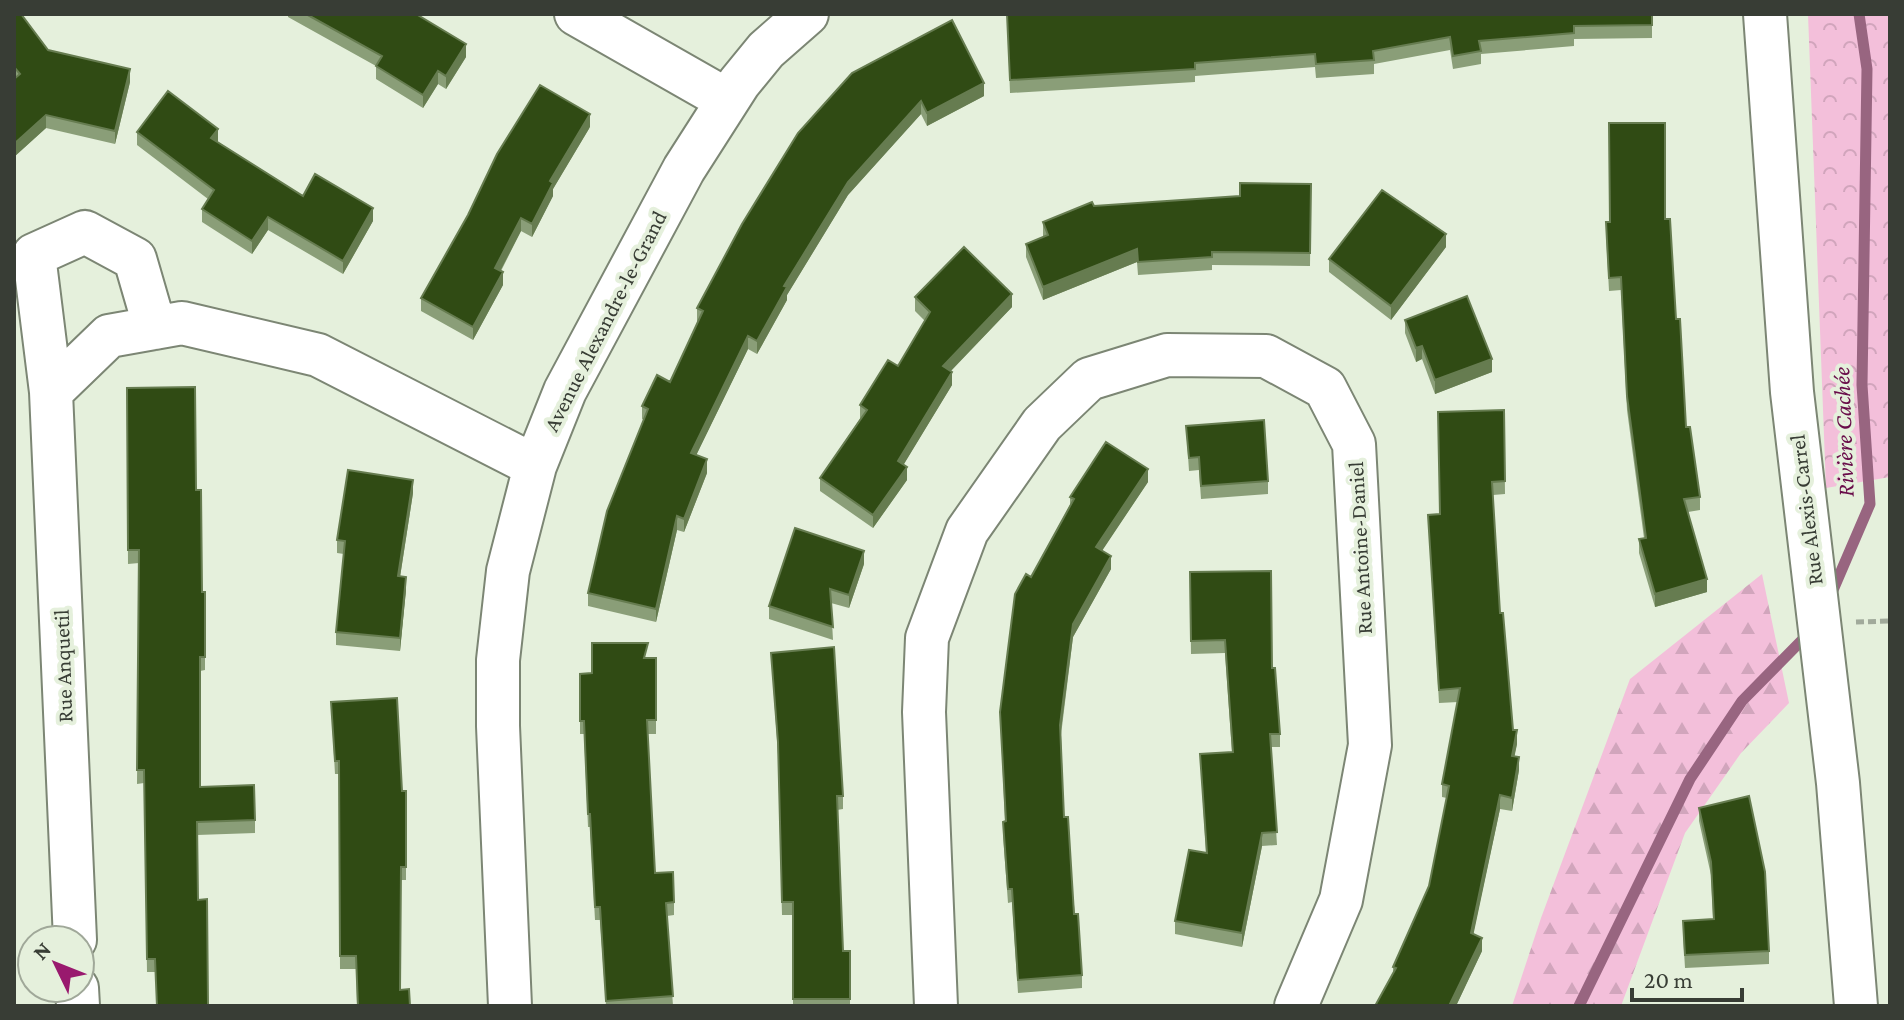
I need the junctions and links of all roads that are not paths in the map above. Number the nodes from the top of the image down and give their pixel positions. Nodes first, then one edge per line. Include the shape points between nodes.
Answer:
1 (576, 14) edge
2 (807, 14) edge
3 (1765, 14) edge
4 (727, 100) junction
5 (155, 328) junction
6 (51, 392) junction
7 (535, 466) junction
8 (74, 924) edge
9 (510, 1006) edge
10 (936, 1006) edge
11 (1296, 1006) edge
12 (1856, 1006) edge

1 - 4 street
2 - 4 street, Avenue Alexandre-le-Grand via 766,50
3 - 12 street, Rue Alexis-Carrel via 1792,392 1838,783
4 - 7 street, Avenue Alexandre-le-Grand via 571,380
5 - 6 street via 109,336
5 - 6 street, Rue Anquetil via 135,259 85,232 34,255
5 - 7 street via 182,323 318,355
6 - 8 street, Rue Anquetil
7 - 9 street, Avenue Alexandre-le-Grand via 508,571 498,660
10 - 11 street, Rue Antoine-Daniel via 924,712 927,638 967,531 1042,424 1089,379 1167,355 1266,356 1325,388 1354,444 1370,745 1341,900

